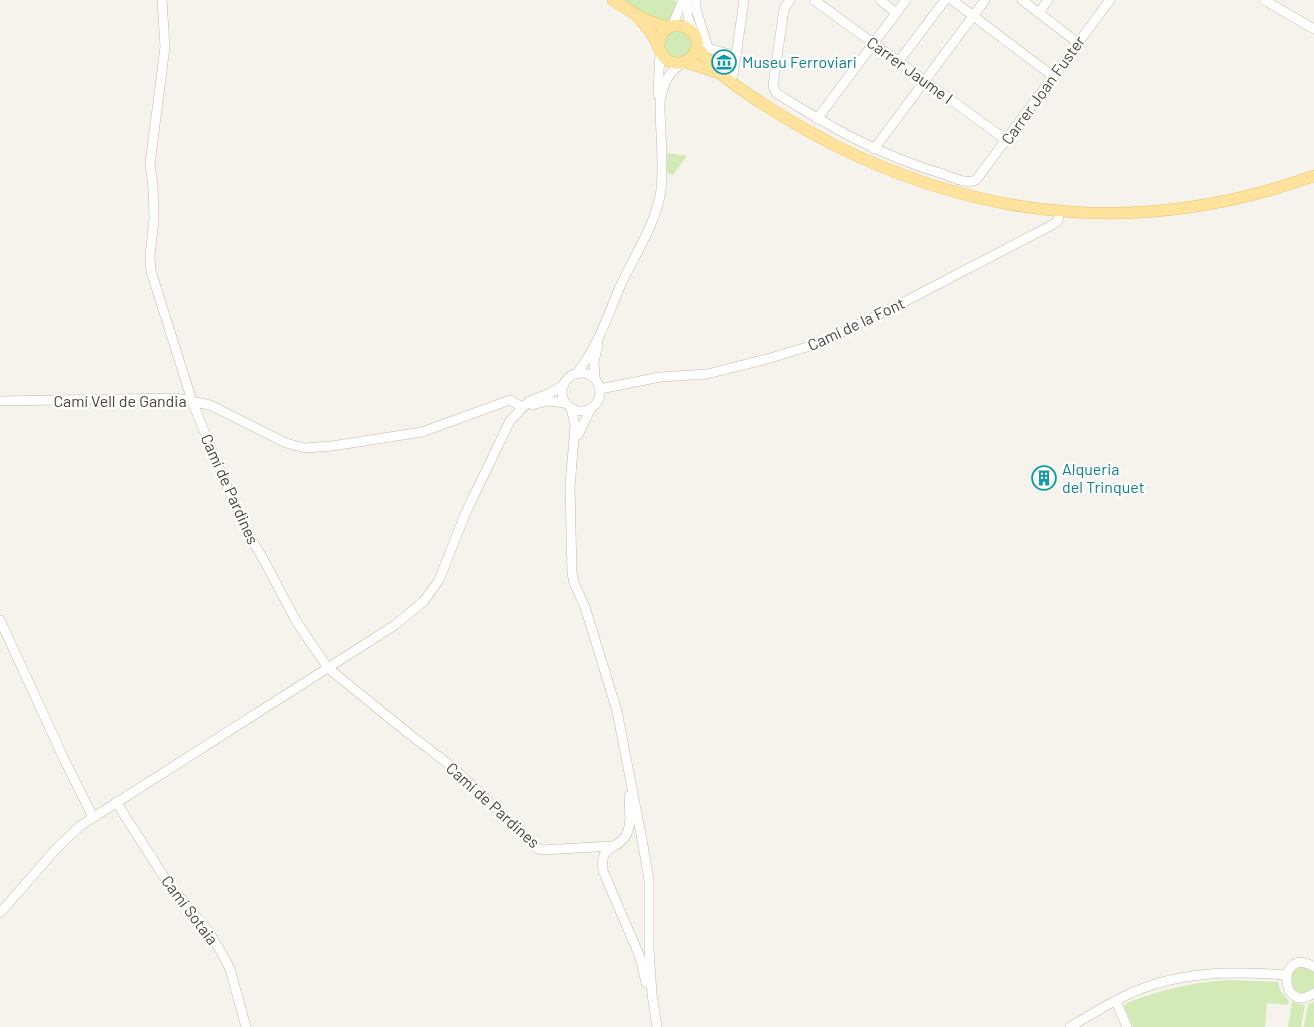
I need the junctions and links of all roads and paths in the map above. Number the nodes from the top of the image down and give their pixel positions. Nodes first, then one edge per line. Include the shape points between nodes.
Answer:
1 (162, 0) edge
2 (613, 0) edge
3 (683, 0) edge
4 (686, 0) edge
5 (696, 0) edge
6 (744, 0) edge
7 (790, 0) edge
8 (814, 0) edge
9 (880, 0) edge
10 (906, 0) edge
11 (945, 0) edge
12 (952, 0) edge
13 (985, 0) edge
14 (1022, 0) edge
15 (1048, 0) edge
16 (1110, 0) edge
17 (1264, 0) edge
18 (1284, 0) edge
19 (1281, 10) junction
20 (1039, 12) junction
21 (896, 13) junction
22 (638, 16) junction
23 (973, 16) junction
24 (671, 26) junction
25 (1314, 29) edge
26 (694, 34) junction
27 (874, 43) junction
28 (1078, 43) junction
29 (697, 47) junction
30 (659, 49) junction
31 (734, 56) junction
32 (899, 61) junction
33 (685, 62) junction
34 (721, 74) junction
35 (733, 75) dead end
36 (1054, 76) junction
37 (924, 81) junction
38 (660, 102) junction
39 (817, 119) junction
40 (1006, 140) junction
41 (874, 149) junction
42 (1314, 176) edge
43 (1058, 216) junction
44 (600, 334) junction
45 (576, 374) junction
46 (595, 379) junction
47 (564, 385) junction
48 (600, 389) junction
49 (0, 401) edge
50 (192, 401) junction
51 (569, 406) junction
52 (522, 407) junction
53 (591, 408) junction
54 (574, 450) junction
55 (0, 620) edge
56 (328, 668) junction
57 (632, 788) junction
58 (116, 802) junction
59 (93, 816) junction
60 (613, 846) junction
61 (590, 847) junction
62 (602, 864) junction
63 (0, 913) edge
64 (1314, 967) edge
65 (1286, 975) junction
66 (1314, 993) edge
67 (652, 994) junction
68 (1116, 1001) junction
69 (246, 1027) edge
70 (658, 1027) edge
71 (1070, 1027) edge
72 (1127, 1027) edge

1 - 50 street, Camí de Pardines via 165,48 150,164 154,219 150,271
2 - 22 main road
3 - 24 street
4 - 26 street
5 - 31 street via 708,48
6 - 31 street
7 - 39 street via 784,9 773,85 776,93
8 - 27 street, Carrer Jaume I
9 - 21 street
10 - 21 street
11 - 32 street
12 - 23 street
13 - 23 street
14 - 20 street
15 - 20 street
16 - 28 street, Carrer Joan Fuster
17 - 19 street
18 - 19 street
19 - 25 street
20 - 28 street
21 - 27 street
22 - 24 main road
22 - 30 main road
23 - 36 street
23 - 37 street
24 - 26 main road via 687,27
24 - 30 main road via 661,35
26 - 29 main road
27 - 32 street, Carrer Jaume I
27 - 39 street
28 - 36 street, Carrer Joan Fuster
29 - 33 main road
29 - 34 main road
30 - 33 main road via 663,57 672,63
30 - 38 street
31 - 35 street
32 - 37 street, Carrer Jaume I
33 - 34 main road
33 - 38 street via 668,76
34 - 43 main road via 803,128 885,169 969,197
36 - 40 street, Carrer Joan Fuster
37 - 40 street, Carrer Jaume I
37 - 41 street
38 - 44 street via 662,175 659,200
39 - 41 street
40 - 41 street, Carrer Joan Fuster via 976,180 967,182
42 - 43 main road via 1247,197 1184,209
43 - 48 street, Camí de la Font via 1006,250 820,343 707,374 660,377
44 - 45 street
44 - 46 street via 594,362
45 - 46 street
45 - 47 street
46 - 48 street
47 - 51 street via 562,396
47 - 52 street
48 - 53 street via 598,401
49 - 50 street, Camí Vell de Gandia via 176,398
50 - 52 street, Camí Vell de Gandia via 210,405 286,443 305,448 422,432 510,400
50 - 56 street, Camí de Pardines via 245,528 296,621
51 - 52 street via 548,401
51 - 53 street via 582,411
51 - 54 street via 575,426
52 - 56 street via 505,430 429,596 395,625
53 - 54 street
54 - 57 street via 570,509 573,578 585,606 617,711
55 - 59 street
56 - 58 street
56 - 61 street, Camí de Pardines via 455,769 537,848
57 - 60 street via 627,832 624,839
57 - 67 street via 649,880
58 - 59 street
58 - 69 street, Camí Sotaia via 168,883 220,950 230,969
59 - 63 street via 70,834
60 - 61 street, Camí de Pardines
60 - 62 street via 604,855
61 - 62 street
62 - 67 street
64 - 65 street via 1298,964
65 - 66 street via 1286,984 1293,994 1304,997
65 - 68 street via 1230,972 1190,977 1138,990
67 - 70 street
68 - 71 street
68 - 72 street

